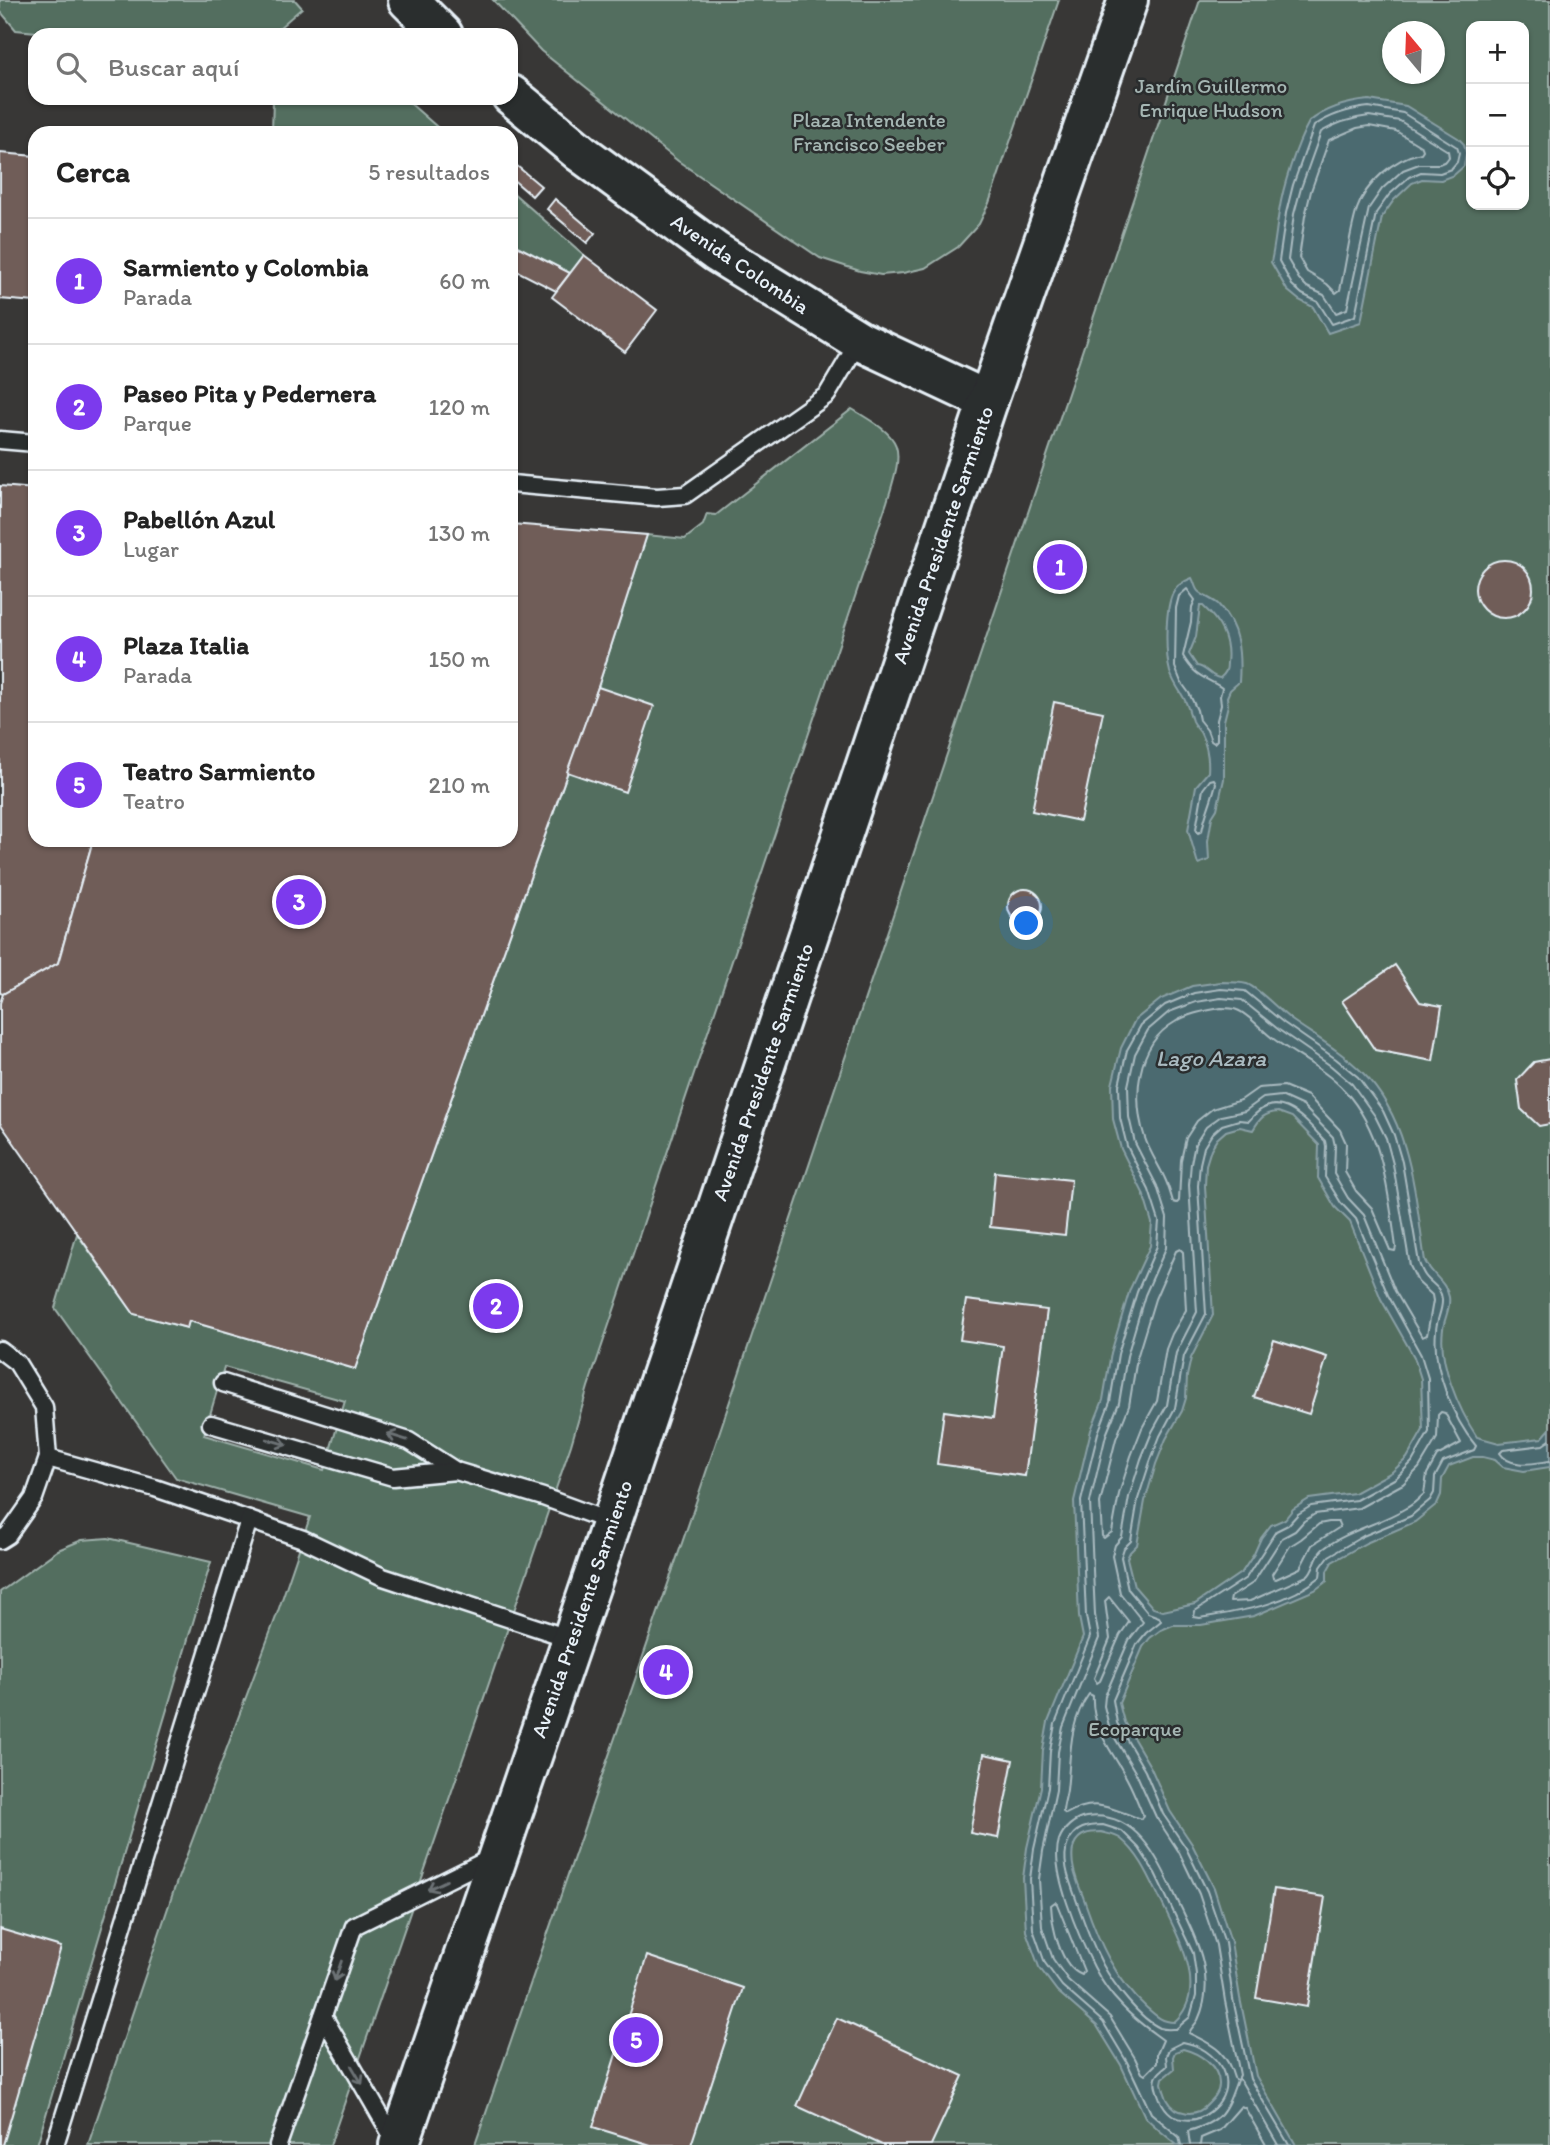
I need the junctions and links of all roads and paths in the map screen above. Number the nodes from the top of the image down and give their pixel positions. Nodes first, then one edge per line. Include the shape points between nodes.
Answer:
1 (408, 0) edge
2 (1128, 0) edge
3 (436, 28) edge
4 (518, 101) edge
5 (860, 341) junction
6 (988, 401) junction
7 (0, 440) edge
8 (28, 442) edge
9 (518, 485) edge
10 (0, 1350) edge
11 (223, 1383) dead end
12 (211, 1424) dead end
13 (48, 1458) junction
14 (456, 1471) junction
15 (249, 1520) junction
16 (611, 1522) junction
17 (0, 1540) edge
18 (572, 1639) junction
19 (499, 1855) junction
20 (323, 2016) junction
21 (55, 2145) edge
22 (278, 2145) edge
23 (398, 2145) edge

1 - 3 main road
2 - 6 main road, Avenida Presidente Sarmiento
4 - 5 main road, Avenida Colombia via 716,252
5 - 6 main road, Avenida Colombia
5 - 9 lane via 827,395 685,495 657,497
6 - 16 main road, Avenida Presidente Sarmiento
7 - 8 lane
10 - 13 lane via 17,1363 44,1407
14 -> 11 lane via 409,1441
12 -> 14 lane via 393,1477
13 - 15 lane
13 - 17 lane via 34,1498
14 - 16 lane
15 - 18 lane via 303,1539 383,1577
15 - 21 lane
16 - 18 main road, Avenida Presidente Sarmiento
18 - 19 main road, Avenida Presidente Sarmiento
19 -> 20 lane via 354,1926
19 - 23 main road, Avenida Presidente Sarmiento
20 - 22 lane
20 -> 23 lane

